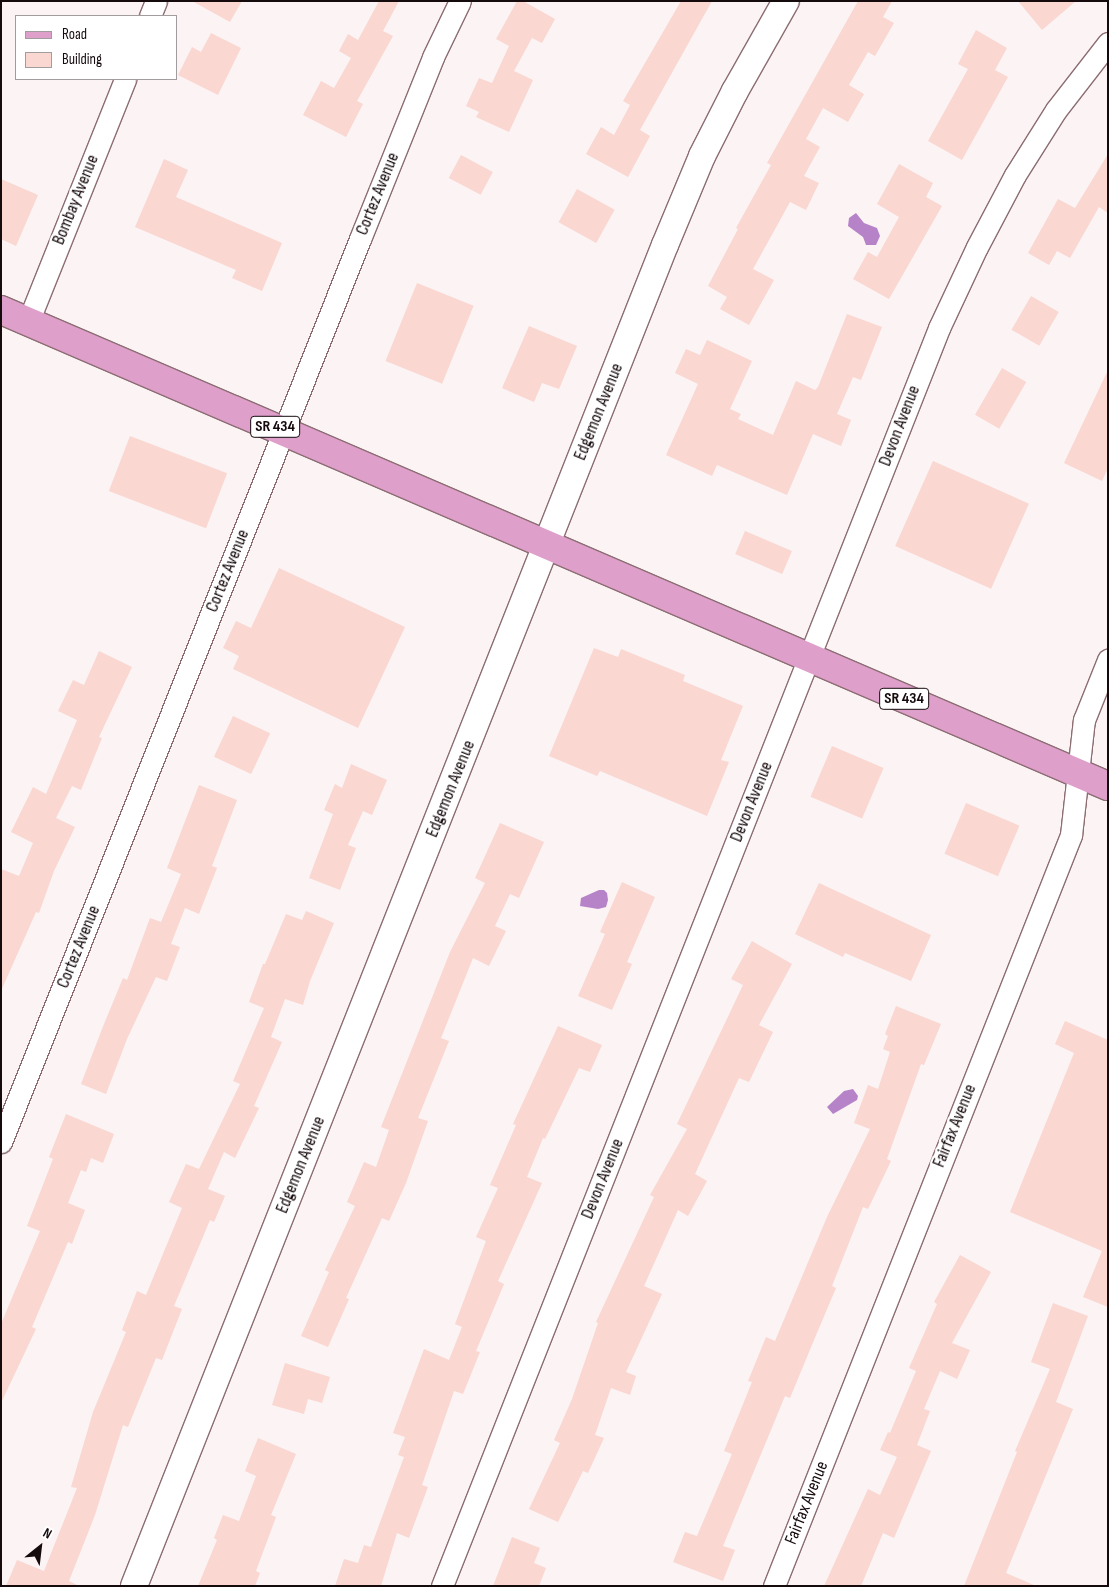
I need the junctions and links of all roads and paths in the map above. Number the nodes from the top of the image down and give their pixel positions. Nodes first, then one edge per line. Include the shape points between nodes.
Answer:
1 (156, 1) edge
2 (460, 1) edge
3 (786, 1) edge
4 (150, 15) edge
5 (1108, 43) edge
6 (125, 80) edge
7 (1, 310) edge
8 (28, 322) junction
9 (283, 430) junction
10 (547, 545) junction
11 (808, 659) junction
12 (1108, 660) edge
13 (1078, 773) junction
14 (1108, 786) edge
15 (1, 1142) edge
16 (134, 1586) edge
17 (442, 1586) edge
18 (774, 1586) edge

1 - 4 street
2 - 9 street, Cortez Avenue via 433,57
3 - 10 street, Edgemon Avenue via 702,156
5 - 11 street, Devon Avenue via 1056,110 1015,175 977,247 939,328
6 - 8 street, Bombay Avenue
7 - 8 main road, SR 434
8 - 9 main road, SR 434
9 - 10 main road, SR 434
9 - 15 street, Cortez Avenue
10 - 11 main road, SR 434
10 - 16 street, Edgemon Avenue
11 - 13 main road, SR 434
11 - 17 street, Devon Avenue
12 - 13 street, Fairfax Avenue via 1084,720
13 - 14 main road, SR 434
13 - 18 street, Fairfax Avenue via 1070,835

